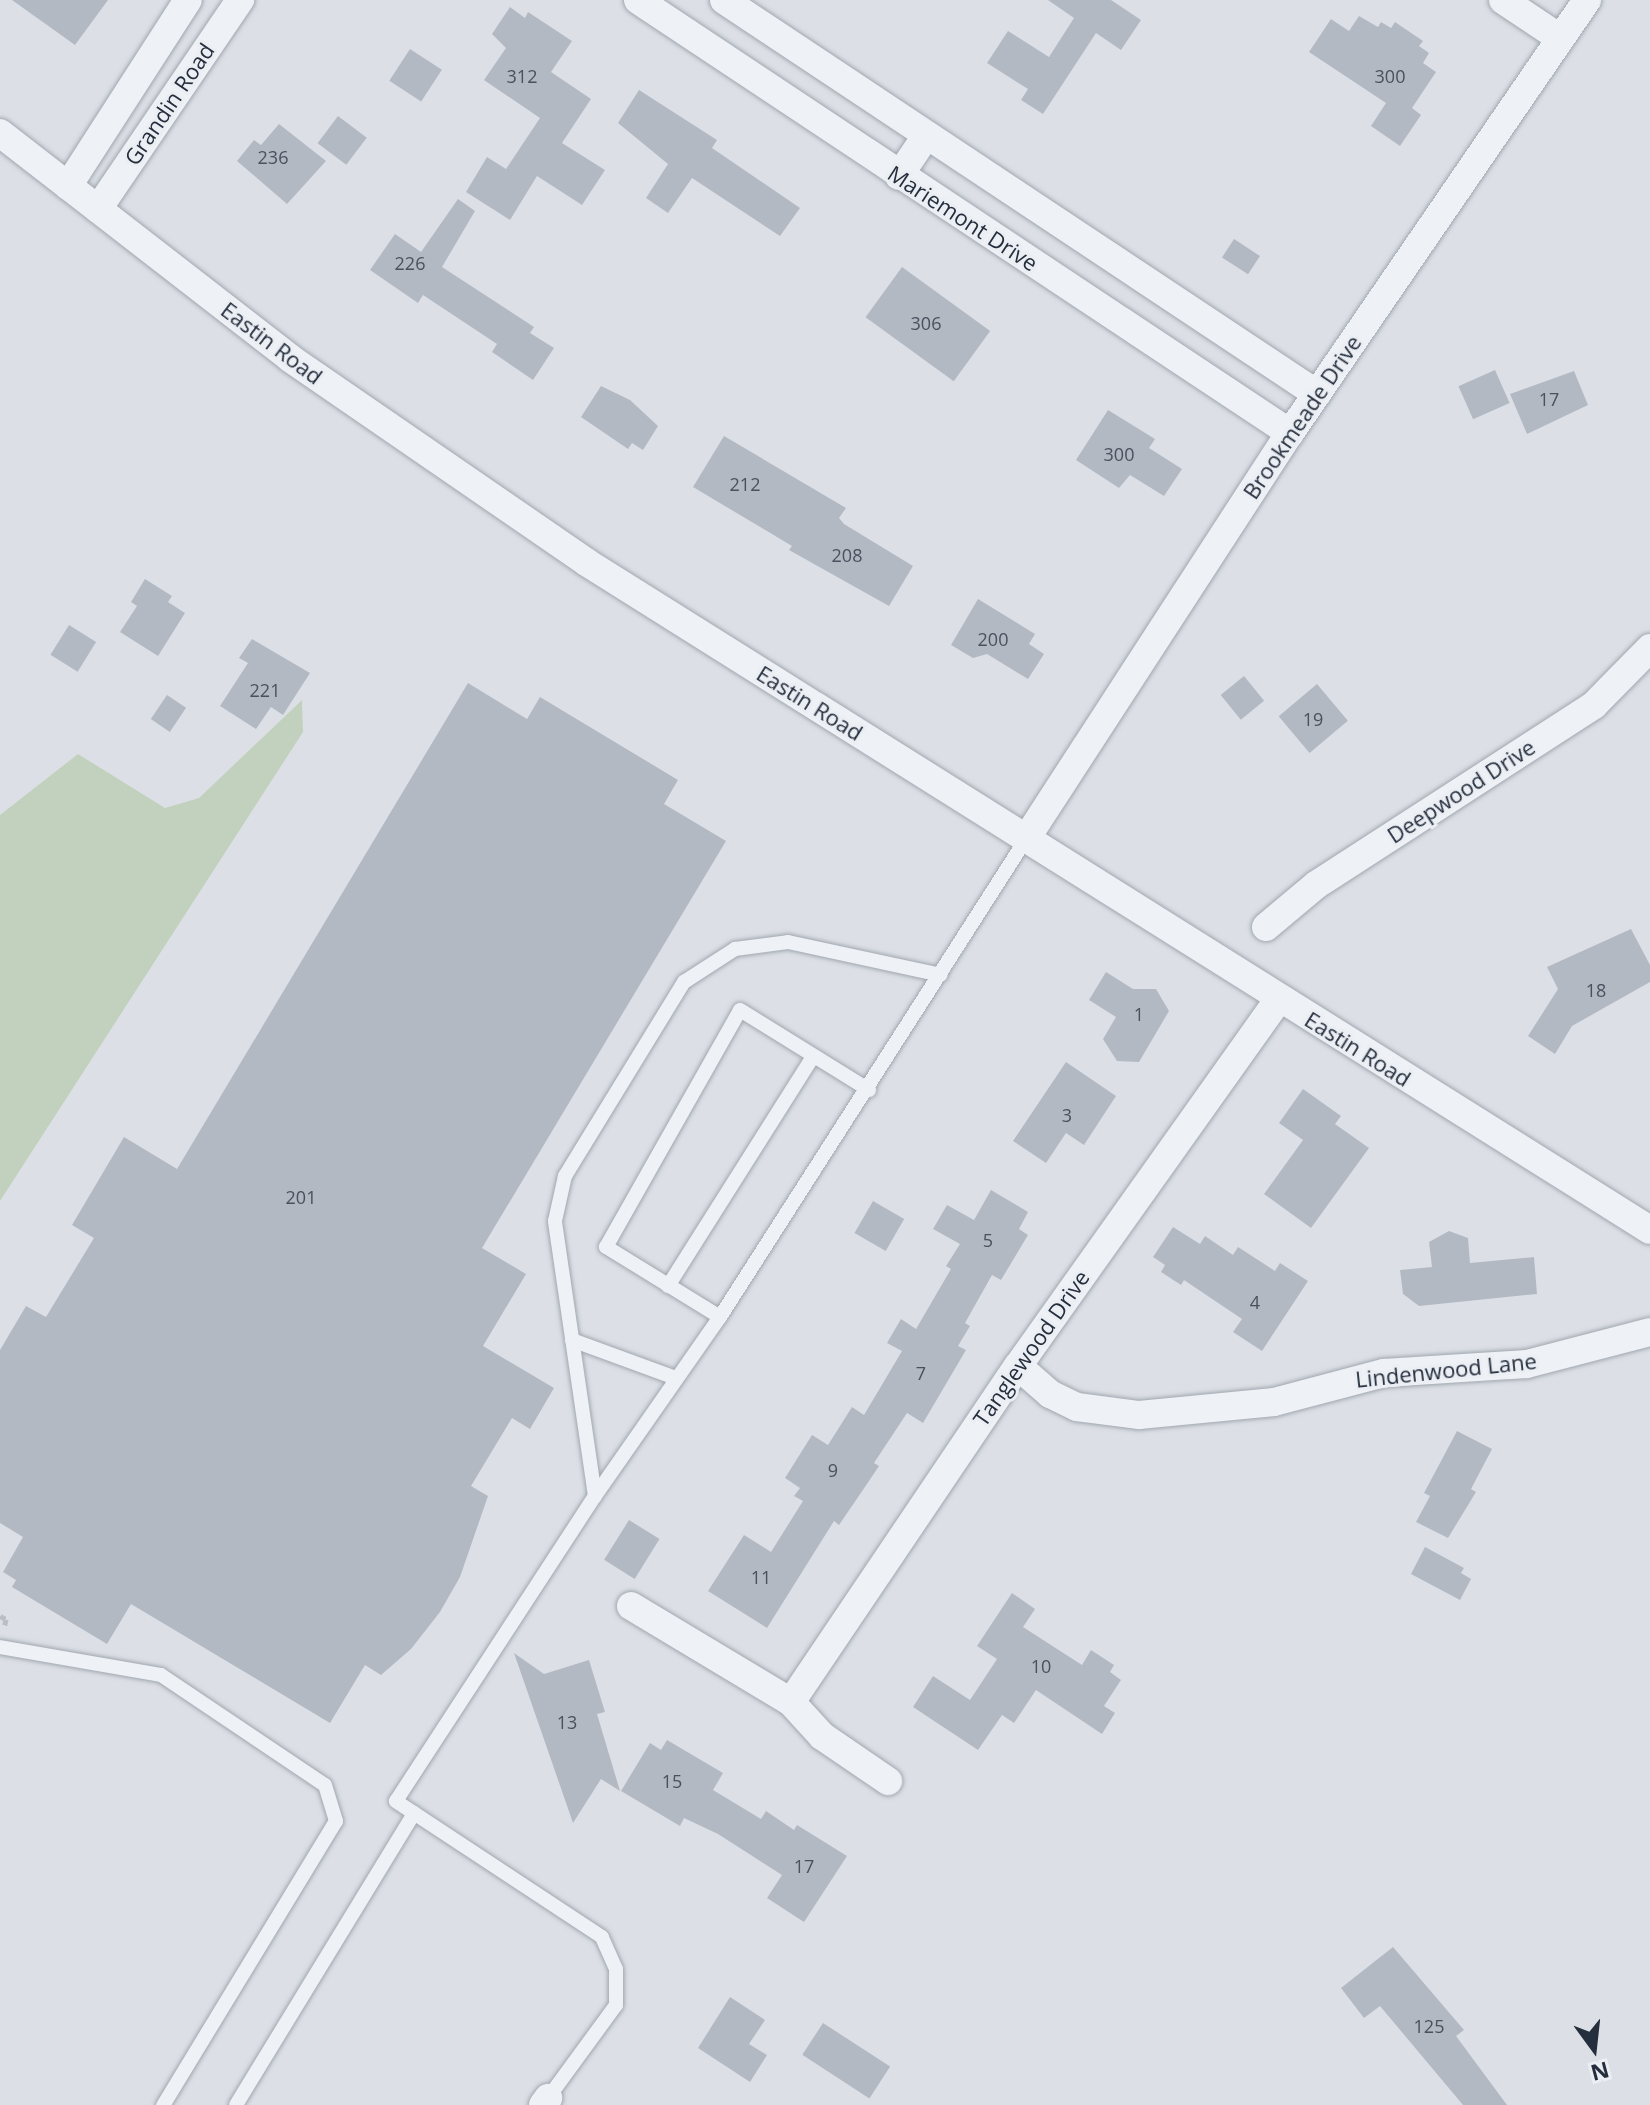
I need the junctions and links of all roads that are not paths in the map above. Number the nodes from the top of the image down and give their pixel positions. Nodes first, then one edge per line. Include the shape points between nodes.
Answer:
1 (188, 0) edge
2 (240, 0) edge
3 (638, 0) edge
4 (724, 0) edge
5 (1503, 0) edge
6 (1587, 0) edge
7 (1560, 38) junction
8 (0, 133) edge
9 (926, 136) junction
10 (899, 176) junction
11 (68, 186) junction
12 (98, 209) junction
13 (1317, 394) junction
14 (1290, 433) junction
15 (1650, 648) edge
16 (1026, 839) junction
17 (1266, 927) dead end
18 (940, 975) junction
19 (1278, 1000) junction
20 (813, 1057) junction
21 (869, 1090) junction
22 (1650, 1230) edge
23 (668, 1286) junction
24 (720, 1317) junction
25 (1650, 1332) edge
26 (572, 1340) junction
27 (1018, 1366) junction
28 (676, 1378) junction
29 (595, 1496) junction
30 (631, 1606) dead end
31 (0, 1647) edge
32 (791, 1702) junction
33 (888, 1781) dead end
34 (414, 1813) junction
35 (546, 2101) edge
36 (163, 2105) edge
37 (236, 2105) edge

1 - 11 street, Grandin Road
2 - 12 street, Grandin Road
3 - 10 street, Mariemont Drive
4 - 9 street
5 - 7 street
6 - 7 street, Brookmeade Drive
7 - 13 street, Brookmeade Drive
8 - 11 street, Eastin Road
9 - 10 street
9 - 13 street
10 - 14 street, Mariemont Drive
11 - 12 street, Eastin Road
12 - 16 street, Eastin Road via 390,431 586,562
13 - 14 street, Brookmeade Drive
14 - 16 street, Brookmeade Drive
15 - 17 street, Deepwood Drive via 1594,705 1316,885
16 - 18 lane
16 - 19 street, Eastin Road
18 - 21 lane
18 - 26 lane via 788,942 735,949 684,982 565,1176 555,1221
19 - 22 street, Eastin Road
19 - 27 street, Tanglewood Drive
20 - 21 lane
20 - 23 lane
20 - 23 lane via 740,1010 606,1247
21 - 24 lane
23 - 24 lane
24 - 28 lane
25 - 27 street, Lindenwood Lane via 1527,1364 1384,1373 1274,1402 1139,1415 1077,1407 1050,1394
26 - 28 lane
26 - 29 lane
27 - 32 street, Tanglewood Drive
28 - 29 lane
29 - 34 lane via 396,1801
30 - 32 street
31 - 36 lane via 161,1675 325,1785 336,1821
32 - 33 street via 822,1736
34 - 35 lane via 602,1937 616,1969 616,2005
34 - 37 lane

